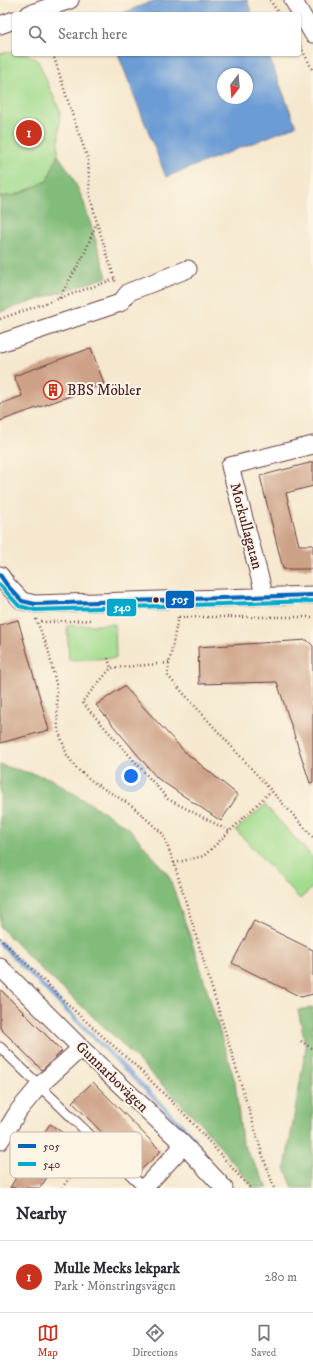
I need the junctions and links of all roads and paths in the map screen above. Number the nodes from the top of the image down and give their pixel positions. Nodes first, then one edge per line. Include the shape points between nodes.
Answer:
1 (70, 0) edge
2 (270, 0) edge
3 (293, 0) edge
4 (35, 12) edge
5 (278, 12) edge
6 (300, 12) edge
7 (301, 14) edge
8 (12, 21) edge
9 (0, 25) edge
10 (313, 34) edge
11 (301, 47) edge
12 (53, 56) edge
13 (313, 71) edge
14 (97, 223) junction
15 (188, 269) dead end
16 (115, 279) junction
17 (59, 298) junction
18 (120, 303) junction
19 (0, 319) edge
20 (0, 343) edge
21 (313, 445) edge
22 (0, 574) edge
23 (262, 586) dead end
24 (313, 595) edge
25 (170, 617) dead end
26 (178, 617) junction
27 (313, 617) edge
28 (36, 619) dead end
29 (108, 658) dead end
30 (169, 663) junction
31 (111, 668) junction
32 (271, 790) junction
33 (229, 831) junction
34 (313, 837) edge
35 (174, 863) junction
36 (0, 938) edge
37 (0, 967) edge
38 (301, 1042) dead end
39 (0, 1047) edge
40 (81, 1048) junction
41 (313, 1049) edge
42 (39, 1086) junction
43 (87, 1132) edge
44 (0, 1141) edge
45 (184, 1145) junction
46 (69, 1178) edge
47 (134, 1178) edge
48 (62, 1188) edge
49 (144, 1188) edge
50 (224, 1188) edge
51 (250, 1188) edge
52 (274, 1188) edge

1 - 4 street
2 - 5 path
3 - 6 street
7 - 10 street
8 - 9 street
11 - 13 path
12 - 14 path via 88,159 90,196
14 - 16 path
14 - 17 path via 84,255
15 - 18 street via 129,292
16 - 17 path
16 - 18 path
17 - 19 path
18 - 20 street
21 - 23 street, Morkullagatan via 230,466
22 - 24 street via 22,601 35,604
25 - 26 path
26 - 27 path
26 - 30 path
28 - 35 path via 48,649 56,684 58,729 67,755 76,770 131,805 163,834
29 - 31 path
30 - 31 path
30 - 32 path via 166,675
31 - 33 path via 82,702 168,799
32 - 33 path
32 - 34 path
33 - 35 path via 204,856
35 - 52 path
36 - 51 path via 137,1067 189,1119
37 - 40 street, Gunnarbovägen
38 - 41 path
39 - 42 lane
40 - 42 street
40 - 45 street, Gunnarbovägen
42 - 43 lane
42 - 44 street via 19,1110
45 - 49 street
45 - 50 street, Gunnarbovägen
46 - 48 path
47 - 49 lane

